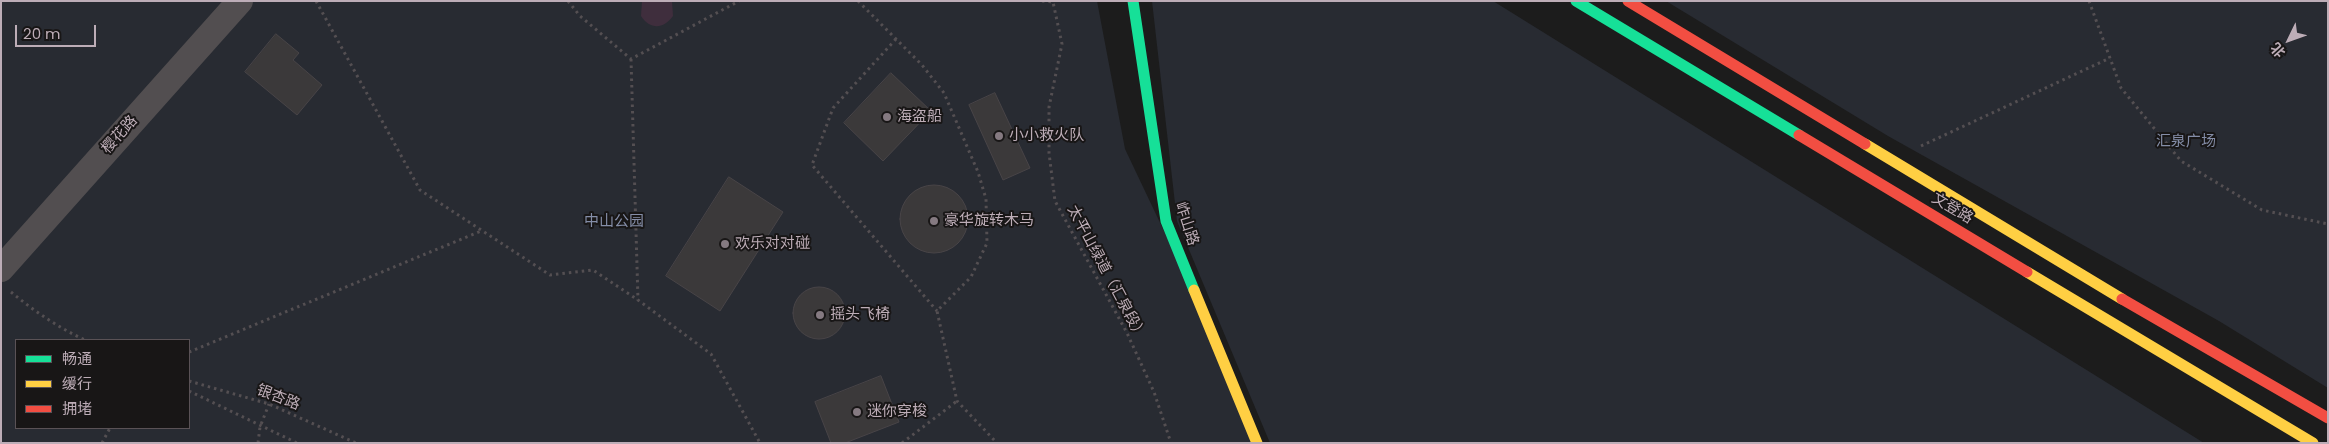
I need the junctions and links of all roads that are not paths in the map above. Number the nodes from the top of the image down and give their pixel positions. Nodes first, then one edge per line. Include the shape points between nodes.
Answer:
1 (240, 1) edge
2 (1133, 1) edge
3 (1576, 1) edge
4 (1628, 1) edge
5 (4, 279) edge
6 (2328, 418) edge
7 (1257, 443) edge
8 (2313, 443) edge

1 - 5 street, 樱花路
2 - 7 main road, 岞山路 via 1166,220
3 - 8 main road, 文登路
4 - 6 main road, 文登路 via 2118,297

